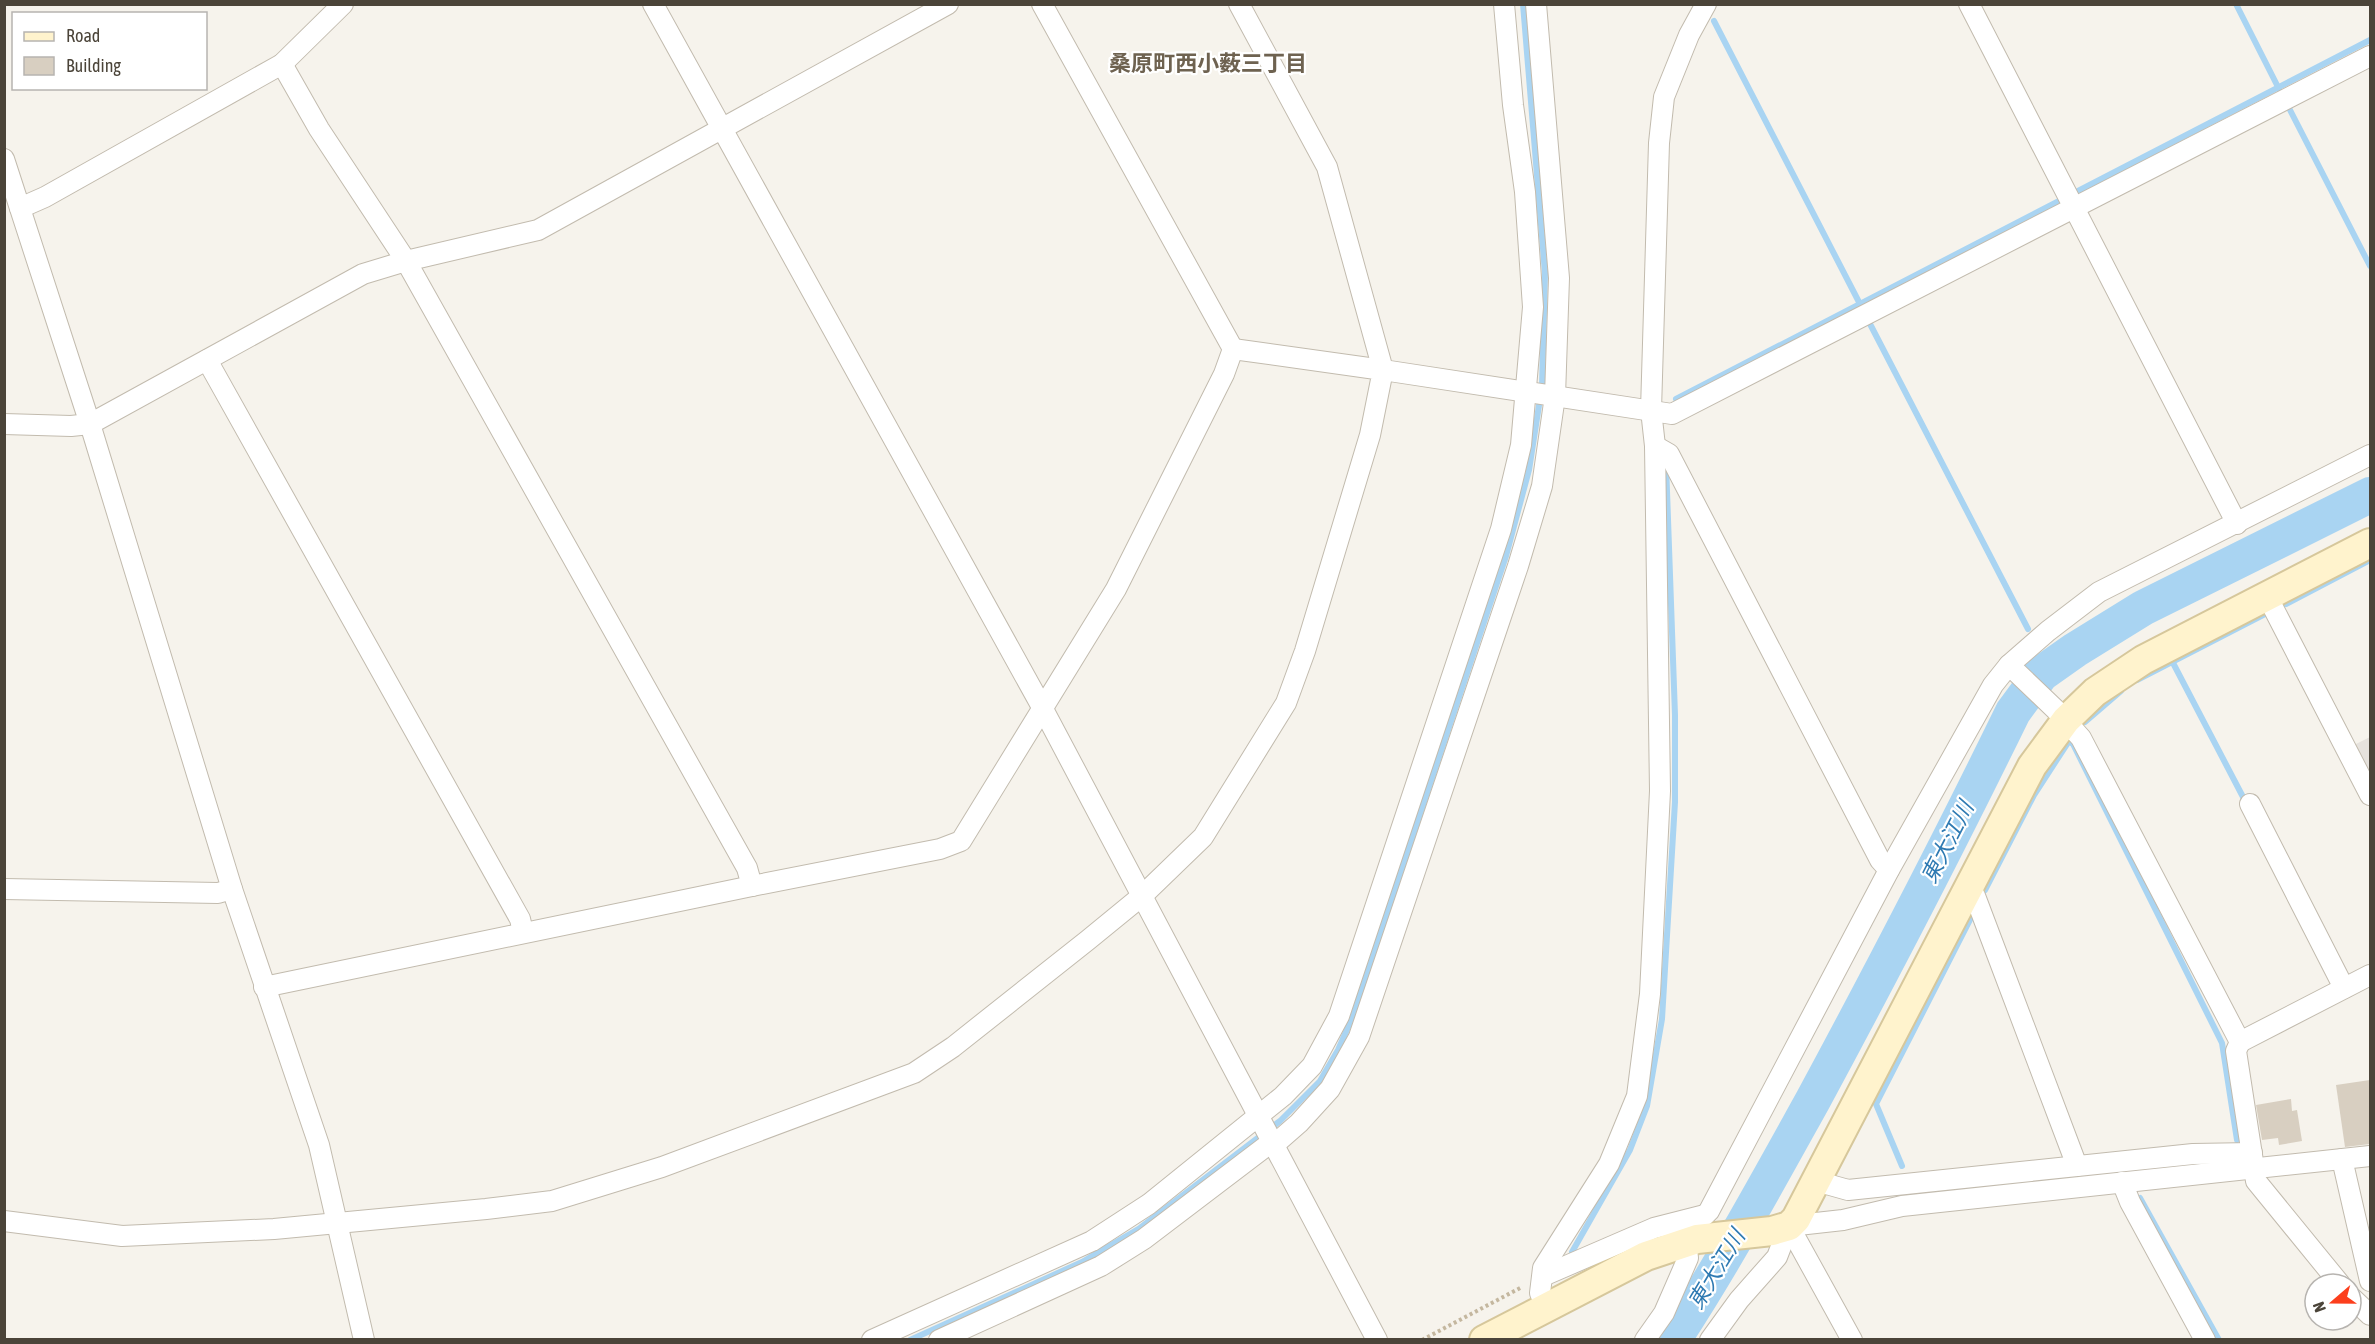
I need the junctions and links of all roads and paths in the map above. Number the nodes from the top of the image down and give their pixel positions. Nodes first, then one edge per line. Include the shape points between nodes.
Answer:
1 (343, 4) edge
2 (653, 4) edge
3 (948, 4) edge
4 (1042, 4) edge
5 (1239, 4) edge
6 (1504, 4) edge
7 (1536, 4) edge
8 (1706, 4) edge
9 (1969, 4) edge
10 (2370, 56) edge
11 (282, 64) junction
12 (722, 129) junction
13 (4, 159) edge
14 (21, 208) junction
15 (2074, 208) junction
16 (406, 261) junction
17 (1233, 349) junction
18 (207, 360) junction
19 (1383, 370) junction
20 (1541, 394) junction
21 (1651, 410) junction
22 (4, 424) edge
23 (90, 424) junction
24 (1655, 446) junction
25 (2370, 455) edge
26 (2237, 524) junction
27 (2370, 543) edge
28 (2267, 597) junction
29 (2012, 669) junction
30 (1043, 709) junction
31 (2061, 715) junction
32 (2370, 795) edge
33 (2250, 804) dead end
34 (1889, 870) junction
35 (752, 886) junction
36 (4, 889) edge
37 (232, 889) junction
38 (1967, 890) junction
39 (1143, 895) junction
40 (523, 932) junction
41 (2370, 975) edge
42 (264, 987) junction
43 (2344, 988) junction
44 (2240, 1042) junction
45 (1268, 1132) junction
46 (2370, 1156) edge
47 (2342, 1159) junction
48 (2253, 1161) junction
49 (2077, 1166) junction
50 (1816, 1181) junction
51 (2122, 1182) junction
52 (4, 1221) edge
53 (337, 1224) junction
54 (1781, 1228) junction
55 (1691, 1241) junction
56 (2330, 1272) edge
57 (1543, 1276) junction
58 (2370, 1281) edge
59 (1546, 1307) junction
60 (364, 1340) edge
61 (872, 1340) edge
62 (939, 1340) edge
63 (1377, 1340) edge
64 (1422, 1340) edge
65 (1484, 1340) edge
66 (1645, 1340) edge
67 (1710, 1340) edge
68 (1852, 1340) edge
69 (2205, 1340) edge

1 - 11 street
2 - 12 street
3 - 12 street
4 - 17 street
5 - 19 street via 1327,167
6 - 20 street via 1525,192
7 - 20 street via 1559,278
8 - 21 street via 1664,97 1659,142
9 - 15 street
10 - 15 street
11 - 14 street
11 - 16 street via 319,129
12 - 16 street via 538,230
12 - 30 street
13 - 14 street
14 - 23 street
15 - 21 street via 1672,414
15 - 26 street
16 - 18 street via 363,274
16 - 35 street via 747,867
17 - 19 street
17 - 30 street via 1116,590
18 - 23 street
18 - 40 street via 520,919
19 - 20 street
19 - 39 street via 1370,435 1286,703 1203,837
20 - 21 street
20 - 45 street via 1521,446 1501,529 1339,1016 1312,1065 1283,1096
20 - 45 street via 1542,486 1359,1037 1330,1089 1299,1124
21 - 24 street
22 - 23 street
23 - 37 street
24 - 34 street via 1669,454 1880,860
24 - 57 street via 1660,791 1650,994 1636,1096 1609,1164 1544,1268
25 - 26 street
26 - 29 street via 2099,592 2048,631
27 - 28 street
28 - 31 street via 2142,660
28 - 32 street
29 - 31 street
29 - 34 street via 1993,685
30 - 35 street via 961,841 940,849
30 - 39 street
31 - 38 street
31 - 44 street via 2082,738
33 - 43 street
34 - 57 street via 1709,1211 1653,1228
35 - 40 street
36 - 37 street via 218,893
37 - 42 street
38 - 49 street via 1975,896
38 - 50 street
39 - 45 street
39 - 53 street via 953,1047 914,1073 662,1167 552,1201
40 - 42 street
41 - 43 street
42 - 53 street via 319,1145
43 - 44 street
44 - 48 street via 2236,1051
45 - 61 street via 1092,1241
45 - 62 street via 1144,1239 1101,1266
45 - 63 street
46 - 47 street
47 - 48 street
47 - 58 street
48 - 49 street via 2193,1154
48 - 51 street
48 - 56 street via 2256,1181
49 - 50 street via 1848,1190
50 - 54 street via 1796,1219
51 - 54 street via 1902,1206 1842,1220
51 - 69 street
52 - 53 street via 122,1236
53 - 60 street
54 - 55 street
54 - 67 street via 1777,1257
54 - 68 street
55 - 59 street via 1646,1256
55 - 66 street via 1688,1258 1664,1313
57 - 59 street via 1540,1293
57 - 64 path
59 - 65 street

